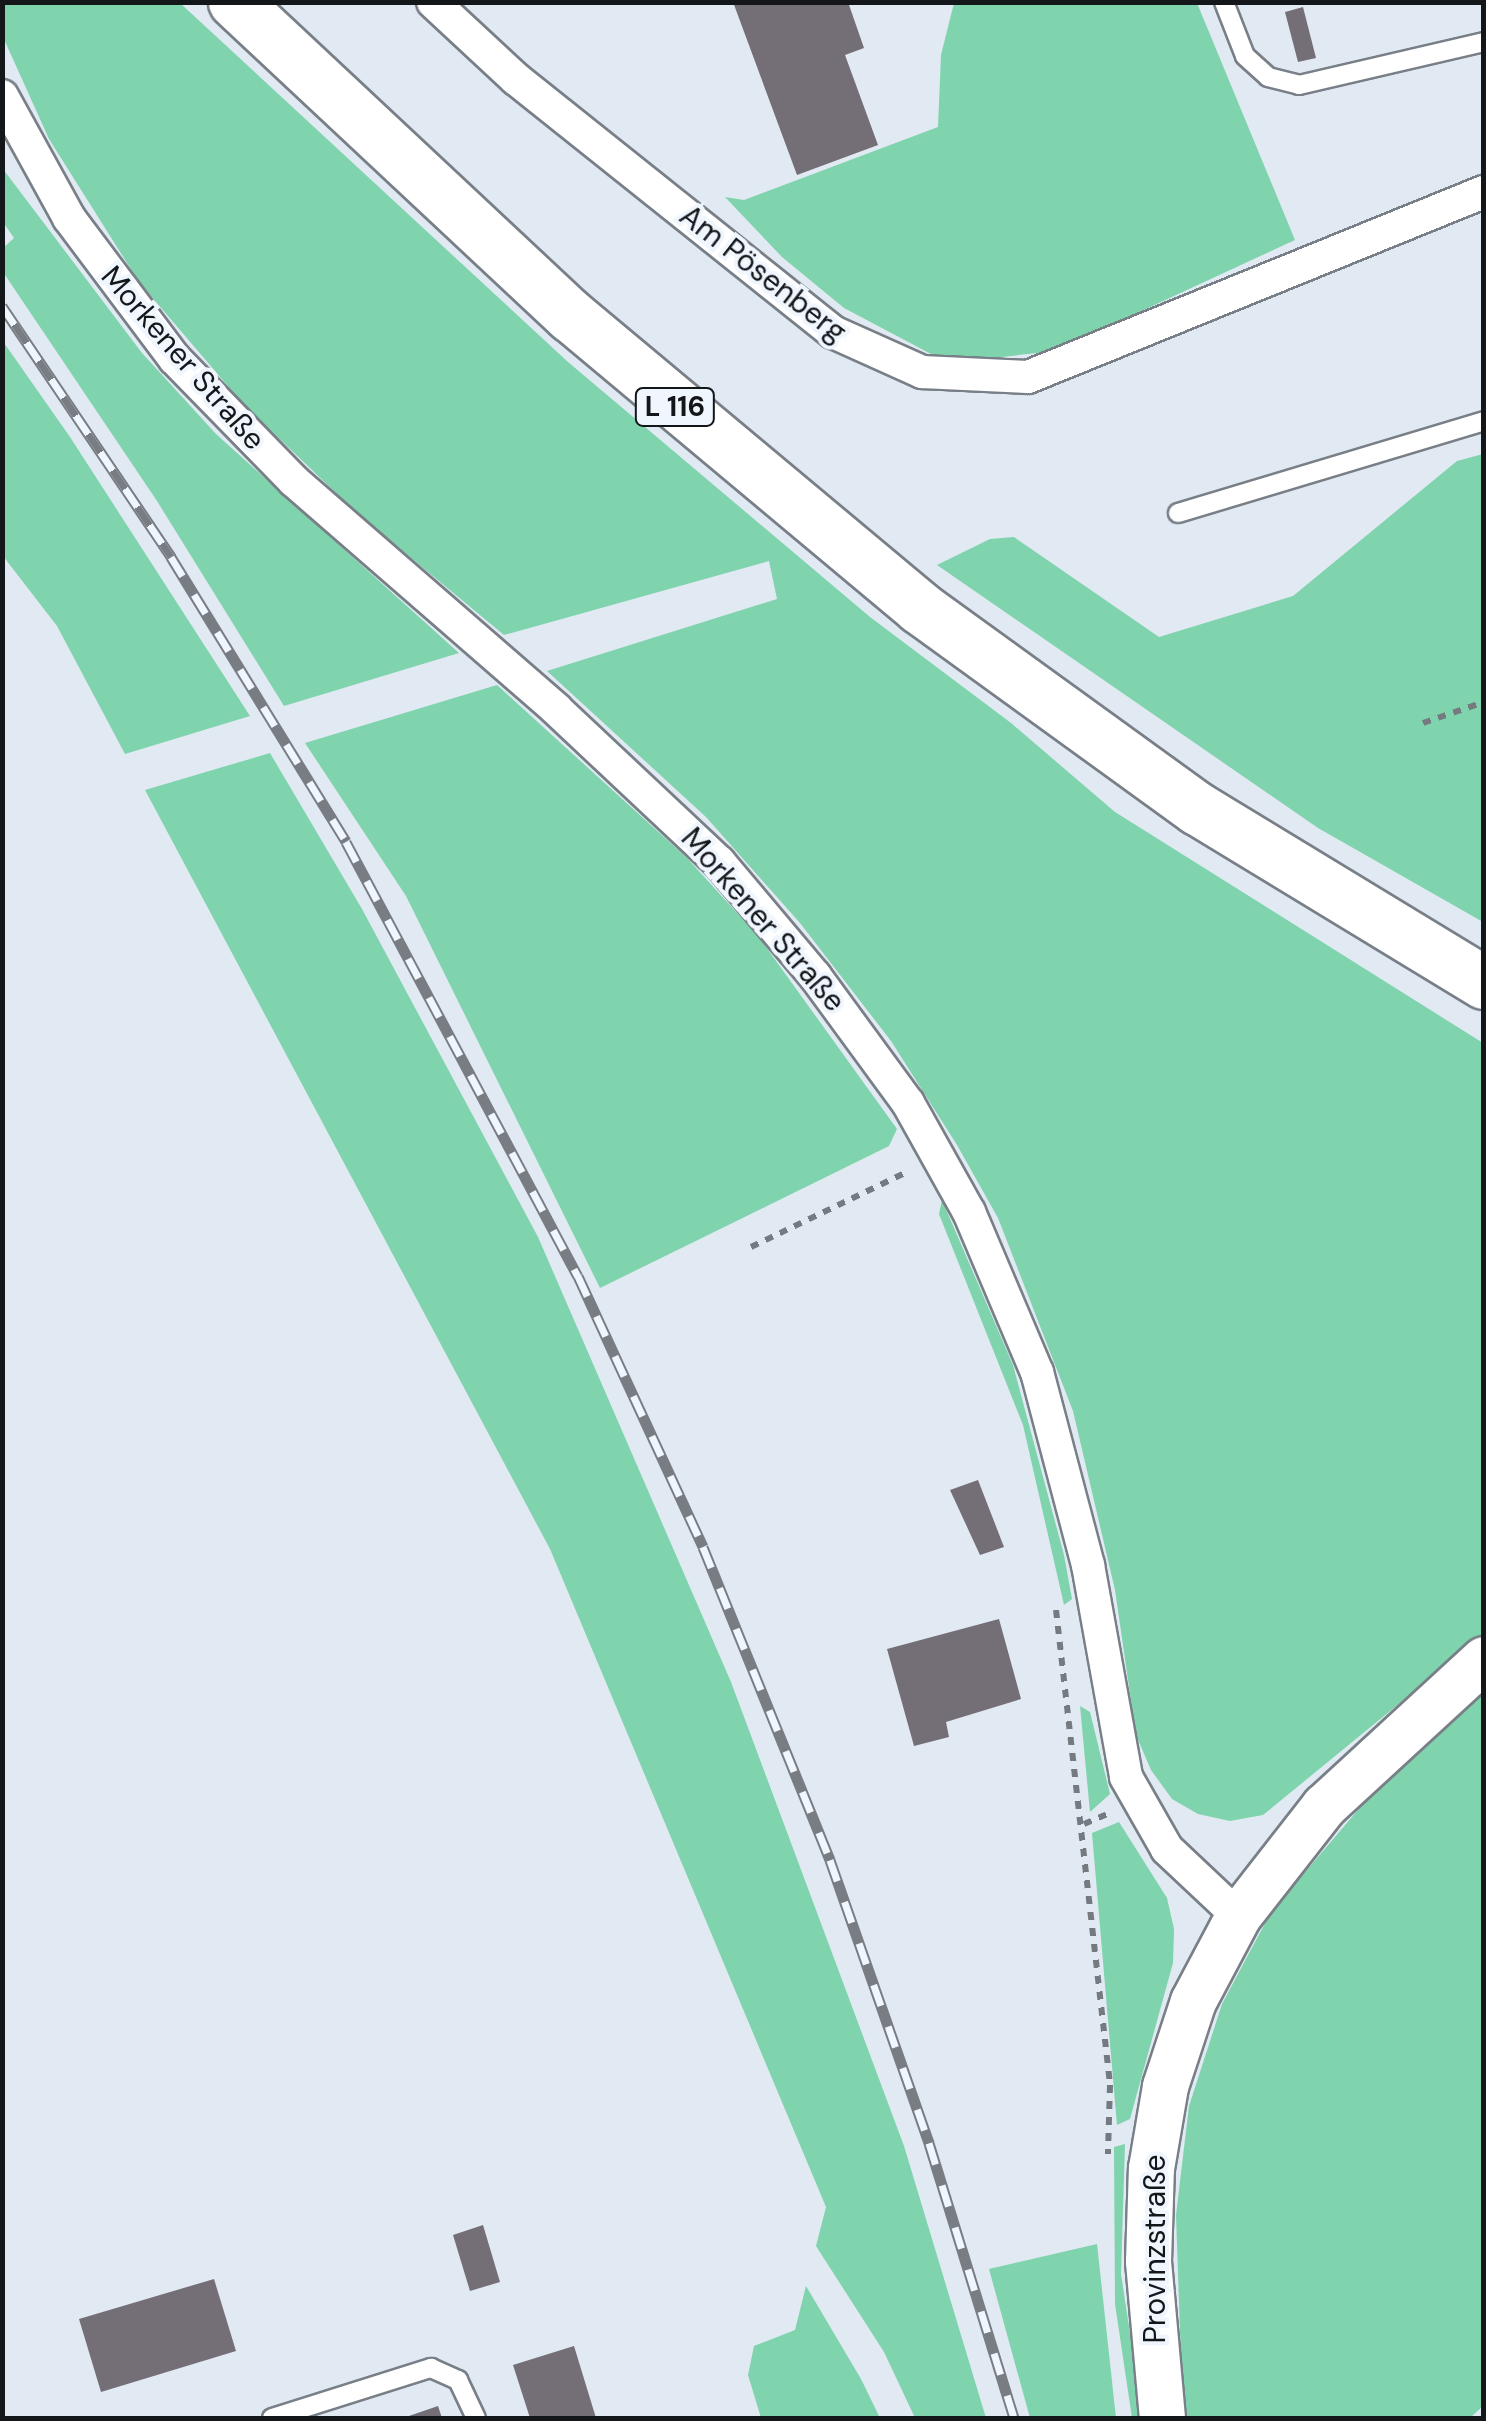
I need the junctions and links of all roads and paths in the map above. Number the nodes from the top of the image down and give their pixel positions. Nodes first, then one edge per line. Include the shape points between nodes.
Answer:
1 (236, 2) edge
2 (1224, 2) edge
3 (436, 4) edge
4 (1484, 42) edge
5 (2, 96) edge
6 (1484, 192) edge
7 (1484, 421) edge
8 (1178, 513) dead end
9 (1484, 702) edge
10 (1423, 723) dead end
11 (1484, 983) edge
12 (908, 1103) junction
13 (939, 1155) junction
14 (910, 1170) junction
15 (917, 1185) dead end
16 (751, 1247) dead end
17 (1054, 1595) dead end
18 (1484, 1659) edge
19 (1238, 1916) junction
20 (1107, 2174) dead end
21 (272, 2418) edge
22 (476, 2418) edge
23 (1162, 2418) edge

1 - 11 main road, L 116 via 571,316 920,608 1198,808
2 - 4 lane via 1244,56 1284,83 1317,84
3 - 6 street, Am Pösenberg via 516,79 834,332 886,359 950,377 1007,379 1055,368
5 - 12 street, Morkener Straße via 69,218 175,359 294,482 556,709 719,862
7 - 8 lane
9 - 10 path
12 - 13 street, Morkener Straße
12 - 14 path
13 - 14 path
13 - 19 street, Morkener Straße via 1006,1291 1050,1416 1088,1566 1126,1778 1167,1849
14 - 15 path
14 - 16 path
17 - 20 path via 1110,2085
18 - 19 main road, Provinzstraße via 1354,1774
19 - 23 main road, Provinzstraße via 1182,2033 1153,2152 1148,2261
21 - 22 lane via 431,2368 458,2380

